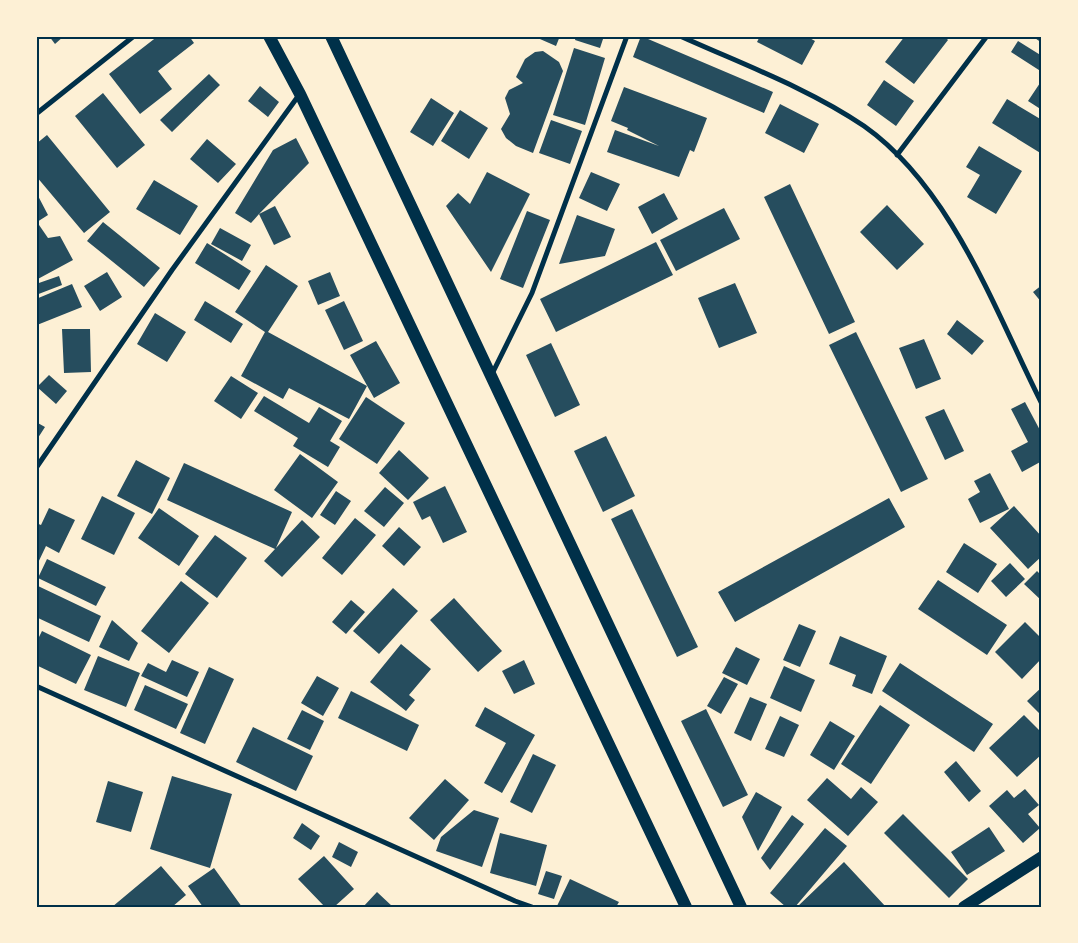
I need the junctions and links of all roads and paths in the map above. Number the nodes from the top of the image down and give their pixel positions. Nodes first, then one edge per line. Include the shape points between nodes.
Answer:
1 (134, 36) edge
2 (331, 36) edge
3 (627, 36) edge
4 (680, 36) edge
5 (987, 36) edge
6 (274, 38) edge
7 (300, 94) junction
8 (36, 114) edge
9 (897, 155) junction
10 (490, 377) junction
11 (1042, 404) edge
12 (36, 468) edge
13 (36, 686) edge
14 (1042, 857) edge
15 (532, 907) edge
16 (686, 907) edge
17 (741, 907) edge
18 (964, 907) edge

1 - 8 street
2 - 10 main road
3 - 10 street via 532,294
4 - 9 street via 824,102 865,127
5 - 9 street
6 - 7 main road
7 - 12 street via 172,270
7 - 16 main road
9 - 11 street via 922,180 975,264
10 - 17 main road
13 - 15 street
14 - 18 main road

